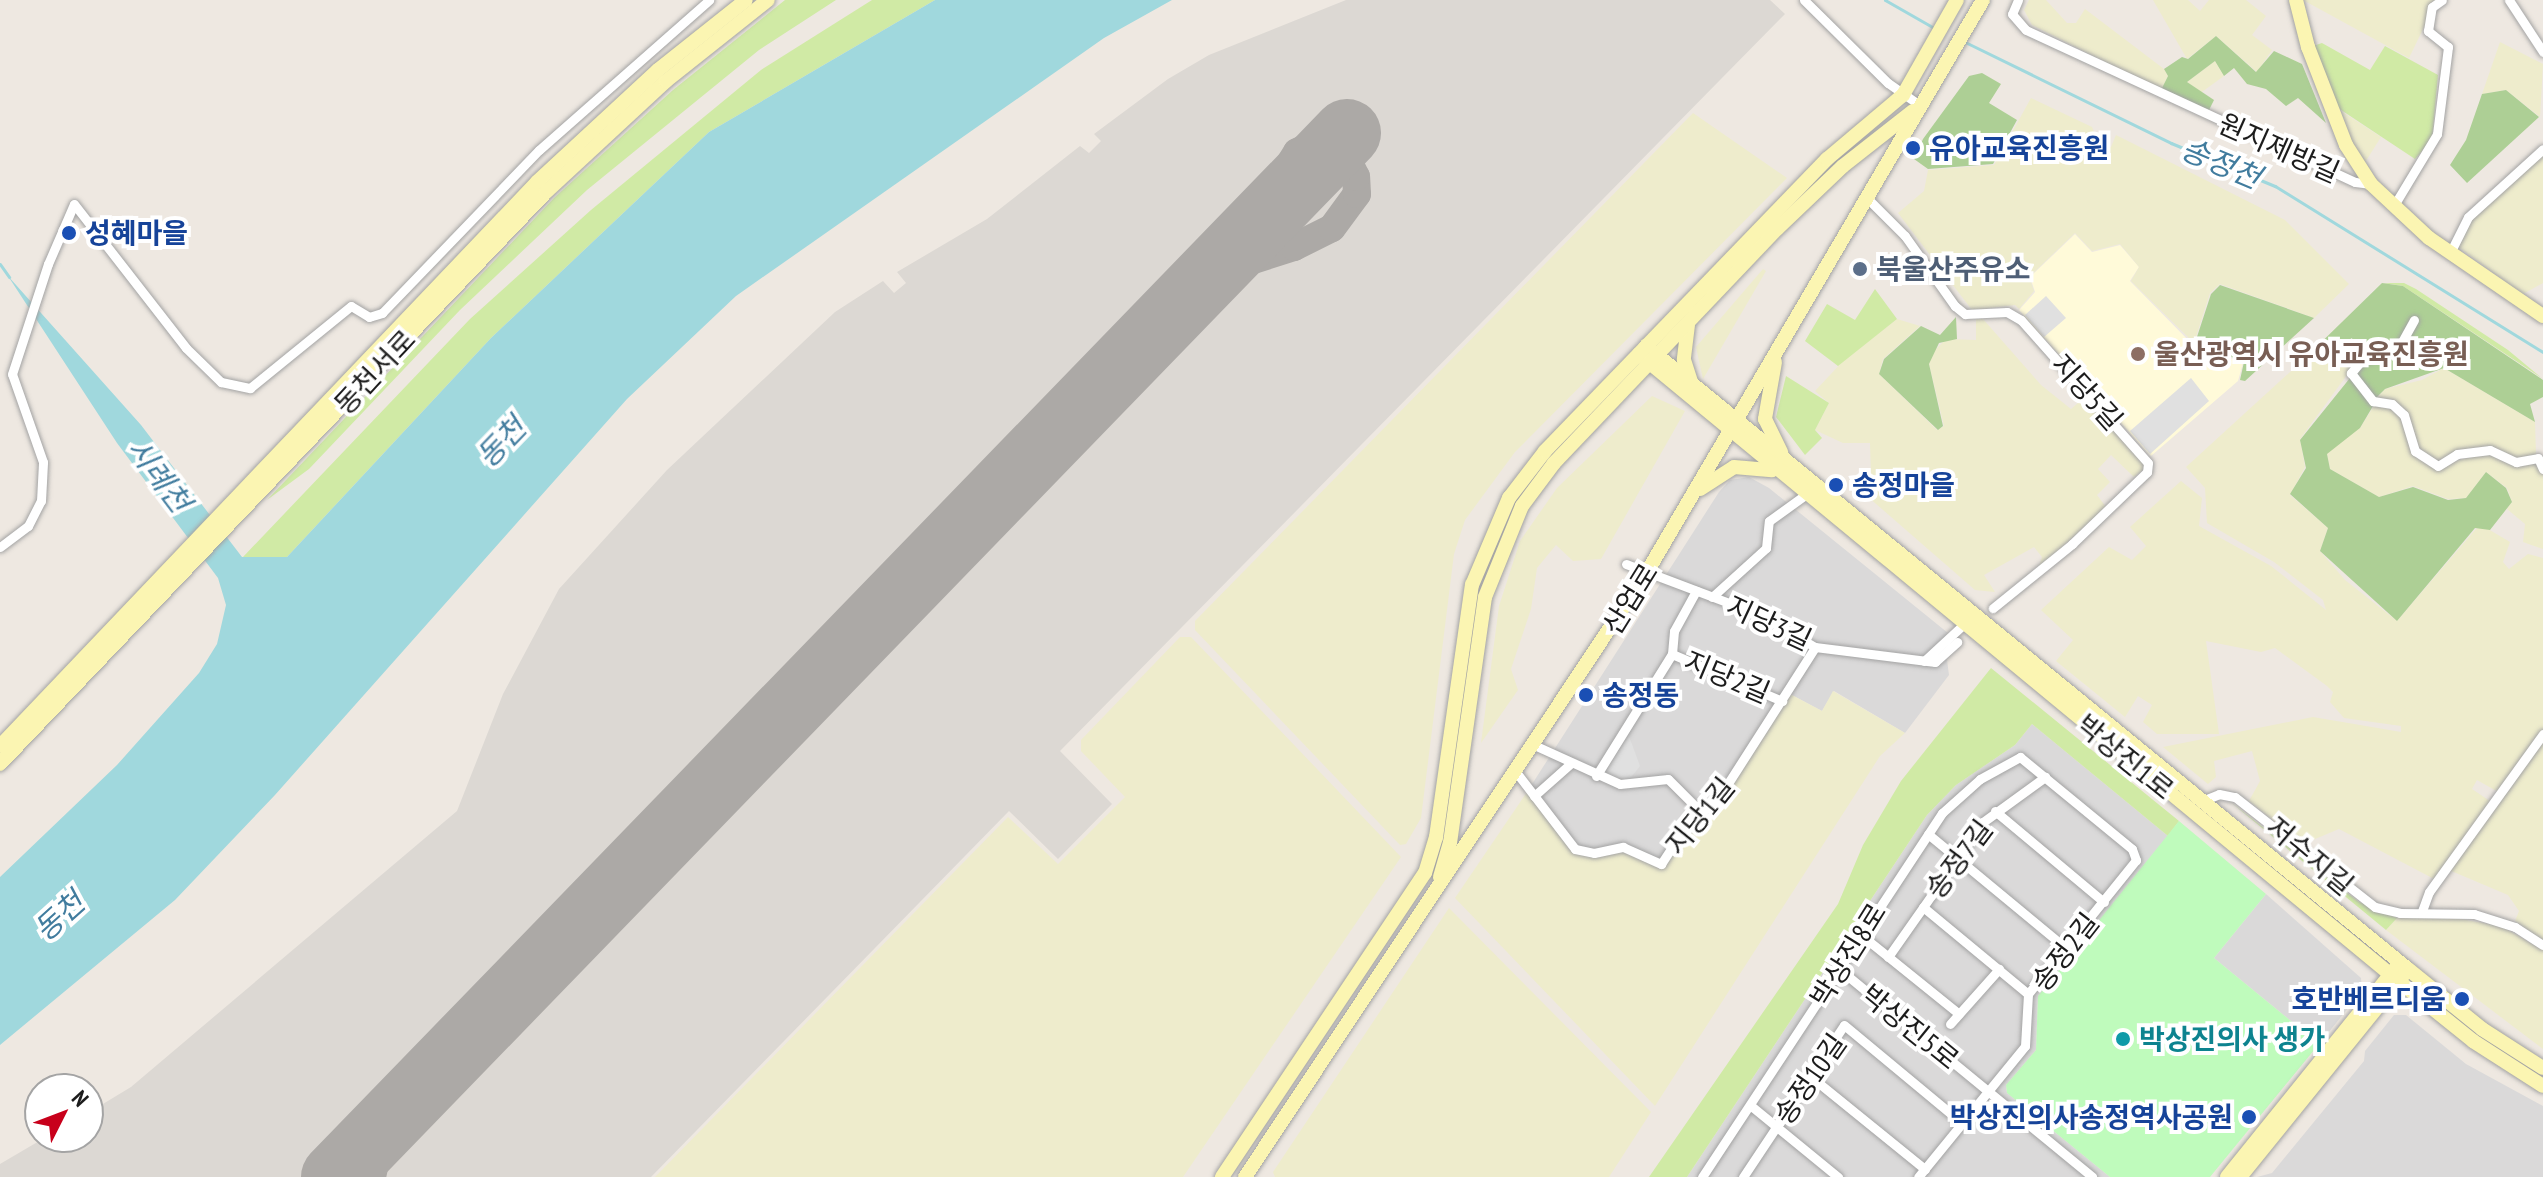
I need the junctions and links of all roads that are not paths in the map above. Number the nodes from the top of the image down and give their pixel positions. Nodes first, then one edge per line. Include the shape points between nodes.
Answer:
1 (709, 0) edge
2 (746, 0) edge
3 (768, 0) edge
4 (1804, 0) edge
5 (2018, 0) edge
6 (2296, 0) edge
7 (2442, 0) edge
8 (2509, 0) edge
9 (1956, 2) edge
10 (1981, 4) edge
11 (2543, 52) edge
12 (1903, 95) junction
13 (1921, 106) junction
14 (2543, 149) edge
15 (2371, 184) junction
16 (1866, 197) junction
17 (2393, 207) junction
18 (2450, 253) junction
19 (2543, 316) edge
20 (2414, 320) dead end
21 (1689, 321) junction
22 (1779, 346) junction
23 (1648, 355) junction
24 (1630, 383) junction
25 (1687, 387) junction
26 (1733, 426) junction
27 (1785, 468) junction
28 (2543, 469) edge
29 (1805, 495) junction
30 (1691, 497) junction
31 (240, 506) junction
32 (0, 547) edge
33 (1626, 564) dead end
34 (1647, 572) junction
35 (1696, 591) junction
36 (157, 594) junction
37 (1712, 597) junction
38 (1993, 608) dead end
39 (1963, 625) junction
40 (1957, 642) dead end
41 (1815, 647) junction
42 (1672, 654) junction
43 (1924, 661) junction
44 (1782, 701) junction
45 (2543, 734) edge
46 (1534, 745) junction
47 (0, 746) edge
48 (2017, 757) joint
49 (0, 764) edge
50 (1570, 764) junction
51 (1516, 772) junction
52 (1596, 776) junction
53 (2045, 777) junction
54 (1534, 796) junction
55 (2202, 801) junction
56 (1995, 811) junction
57 (1702, 813) junction
58 (1928, 834) junction
59 (1957, 858) junction
60 (1432, 900) junction
61 (2104, 902) junction
62 (1923, 907) junction
63 (2422, 911) junction
64 (1860, 934) junction
65 (2543, 945) edge
66 (2066, 948) junction
67 (1888, 957) junction
68 (1838, 968) junction
69 (1999, 969) junction
70 (2399, 972) junction
71 (2028, 994) junction
72 (1959, 1014) junction
73 (1950, 1024) dead end
74 (2543, 1068) edge
75 (1810, 1076) junction
76 (2543, 1086) edge
77 (1988, 1091) junction
78 (1750, 1105) junction
79 (1962, 1123) junction
80 (1776, 1127) junction
81 (1921, 1173) edge
82 (1222, 1177) edge
83 (1245, 1177) edge
84 (1702, 1177) edge
85 (1744, 1177) edge
86 (1838, 1177) edge
87 (2092, 1177) edge
88 (2227, 1177) edge
89 (2240, 1177) edge

1 - 32 street via 539,150 382,313 369,317 351,306 250,388 221,382 186,348 74,204 12,374 43,462 43,484 36,514
2 - 31 main road, 동천서로 via 658,70 537,182
3 - 31 main road, 동천서로 via 666,81 546,192
4 - 12 street
5 - 15 street, 원지제방길 via 2012,14 2026,30 2355,182
6 - 15 main road via 2346,145
7 - 17 street via 2432,7 2428,31 2448,47 2437,134
8 - 11 street
9 - 12 main road
10 - 13 main road, 산업로
12 - 13 street
12 - 23 main road via 1827,159
13 - 16 main road, 산업로
13 - 21 main road via 1825,182
14 - 18 street via 2468,217
15 - 17 main road, 원지제방길
16 - 22 main road, 산업로
16 - 38 street, 지당5길 via 1905,236 1955,306 1965,314 2007,312 2021,320 2148,463 2147,472 2072,544
17 - 18 main road, 원지제방길
18 - 19 main road, 원지제방길
20 - 28 street via 2400,345 2361,361 2351,373 2373,401 2392,404 2404,415 2418,454 2438,466 2457,454 2490,450 2516,462 2538,458
21 - 23 main road
21 - 25 main road
22 - 26 main road, 산업로
22 - 27 main road via 1765,419
23 - 24 main road
23 - 25 main road, 박상진1로
23 - 82 main road via 1524,475 1490,534 1472,585 1436,837 1425,873
24 - 25 main road via 1653,380
24 - 60 main road via 1535,485 1495,562 1482,610 1450,843
25 - 26 main road, 박상진1로
26 - 27 main road, 박상진1로
26 - 30 main road, 산업로
27 - 29 main road, 박상진1로
27 - 30 main road via 1734,467
27 - 55 main road, 박상진1로
29 - 37 street via 1769,521 1766,548
29 - 39 main road, 박상진1로
30 - 34 main road, 산업로
31 - 36 main road, 동천서로
33 - 34 street, 지당3길
34 - 35 street, 지당3길
34 - 46 main road, 산업로
35 - 37 street, 지당3길
35 - 42 street, 지당2길 via 1674,631
36 - 47 main road, 동천서로
36 - 49 main road, 동천서로
37 - 41 street, 지당3길 via 1758,614
39 - 43 street
39 - 70 main road, 박상진1로
40 - 43 street via 1942,659
41 - 43 street, 지당3길
41 - 44 street, 지당1길
42 - 44 street, 지당2길
42 - 52 street, 지당2길
44 - 57 street, 지당1길 via 1725,788
45 - 63 street via 2429,892
46 - 50 street
46 - 51 main road, 산업로
48 - 53 street, 송정2길
48 - 58 street, 박상진8로 via 1964,791
50 - 52 street
50 - 54 street
51 - 54 street, 지당1길
51 - 60 main road, 산업로
52 - 57 street via 1620,784 1668,779
53 - 56 street, 송정7길
53 - 61 street, 송정2길 via 2135,854 2134,866
54 - 57 street, 지당1길 via 1575,849 1594,853 1623,847 1658,865
55 - 63 street, 저수지길 via 2219,794 2235,797 2361,899 2387,911
55 - 70 main road, 박상진1로
56 - 59 street, 송정7길
56 - 61 street
58 - 59 street
58 - 64 street, 박상진8로
59 - 62 street, 송정7길
59 - 66 street
60 - 83 main road, 산업로
61 - 66 street, 송정2길
62 - 67 street, 송정7길
62 - 69 street
63 - 65 street, 저수지길 via 2495,919
64 - 67 street
64 - 68 street, 박상진8로
66 - 71 street, 송정2길
67 - 72 street
68 - 77 street, 박상진5로
68 - 78 street, 박상진8로
69 - 71 street
69 - 72 street
70 - 74 main road, 박상진1로
70 - 76 main road, 박상진1로 via 2473,1041
70 - 88 main road
70 - 89 main road
71 - 77 street, 송정2길 via 2025,1046
72 - 73 street
75 - 79 street, 송정10길 via 1844,1025
75 - 80 street, 송정10길
75 - 81 street
77 - 79 street, 송정2길
77 - 87 street, 박상진5로
78 - 80 street
78 - 84 street, 박상진8로
79 - 81 street, 송정2길
80 - 85 street, 송정10길
80 - 86 street

